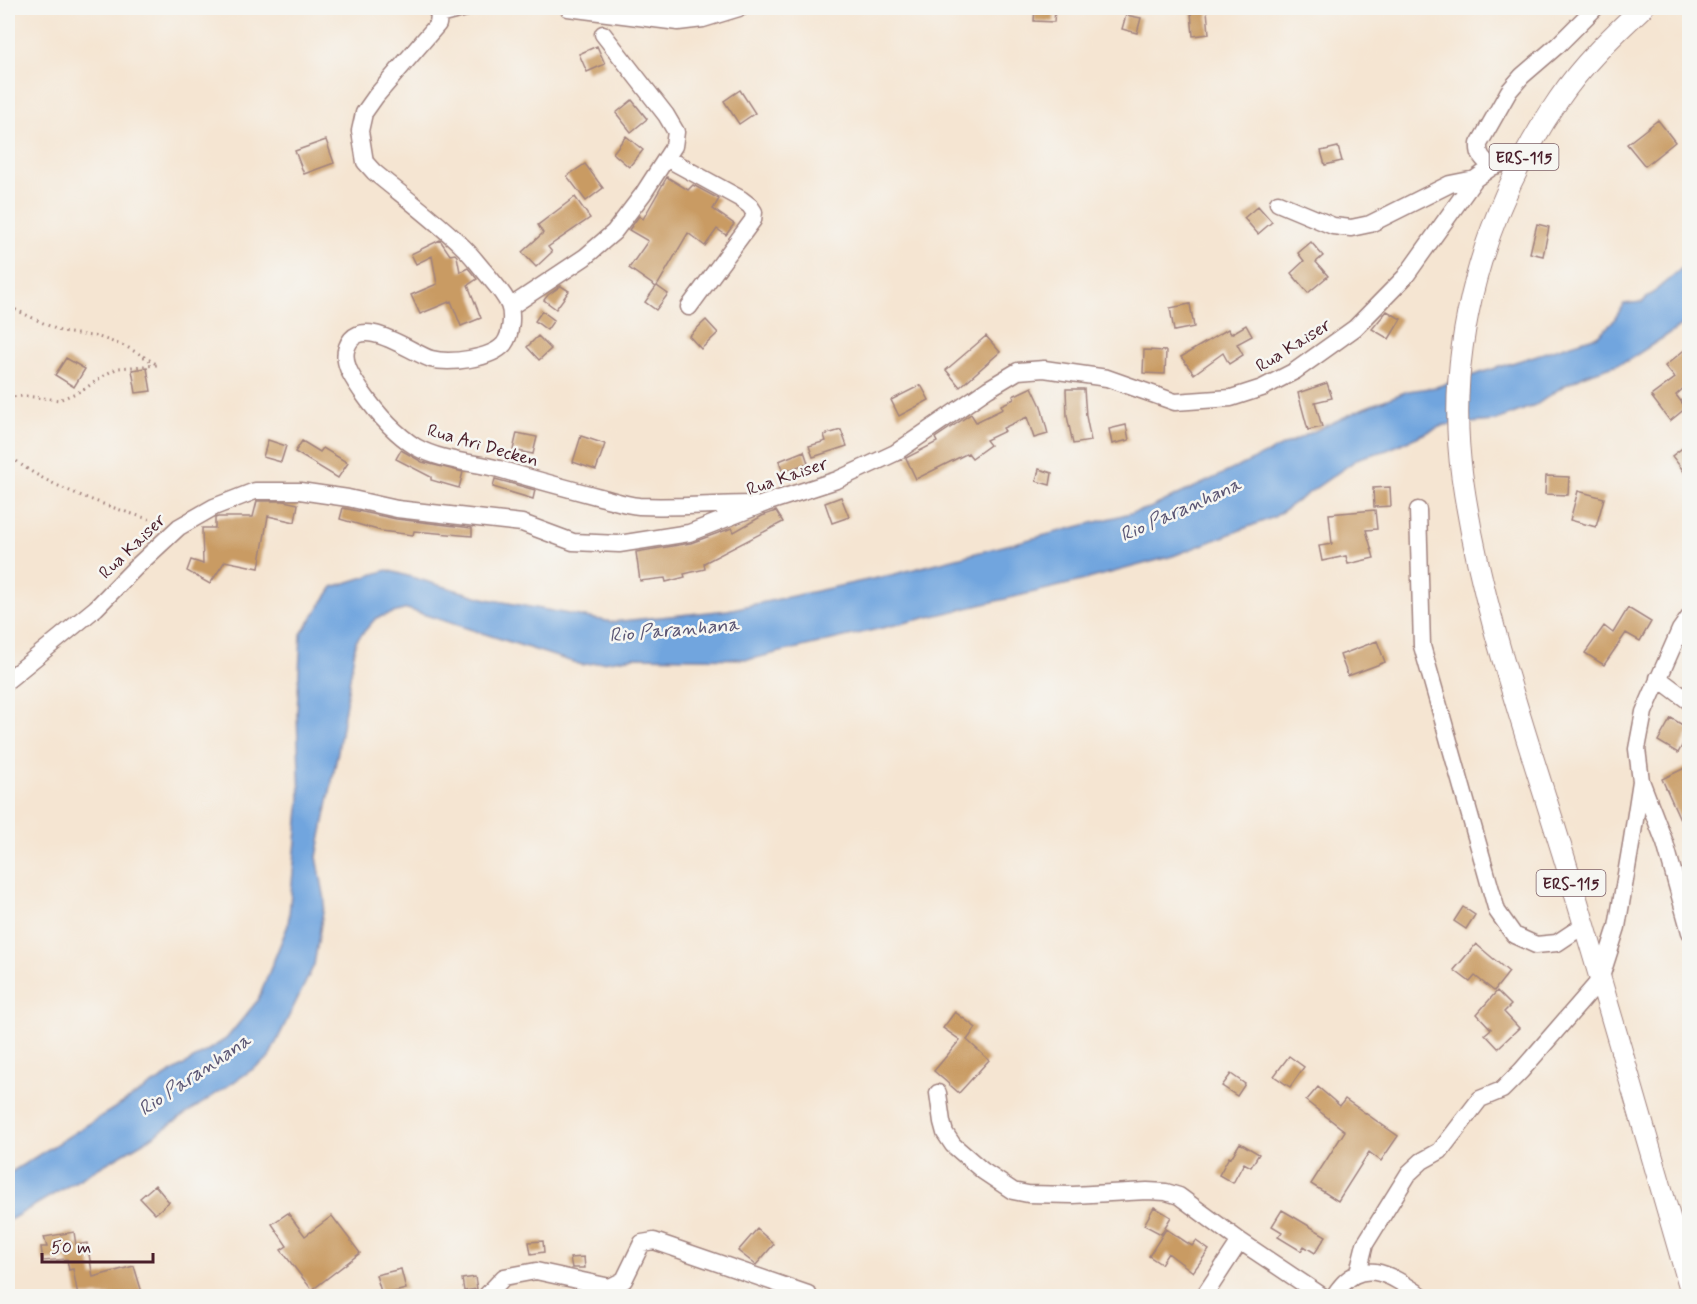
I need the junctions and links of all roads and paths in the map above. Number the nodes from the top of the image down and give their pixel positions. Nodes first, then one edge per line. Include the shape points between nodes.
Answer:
1 (466, 8) edge
2 (568, 8) edge
3 (739, 8) edge
4 (1595, 8) edge
5 (1642, 8) edge
6 (437, 11) edge
7 (603, 34) dead end
8 (1525, 155) junction
9 (666, 158) junction
10 (1492, 167) junction
11 (1475, 179) junction
12 (1278, 202) dead end
13 (510, 308) junction
14 (689, 308) dead end
15 (14, 309) dead end
16 (8, 397) edge
17 (8, 453) edge
18 (766, 503) junction
19 (1418, 510) dead end
20 (178, 527) junction
21 (1689, 616) edge
22 (1658, 678) junction
23 (8, 680) edge
24 (1689, 702) edge
25 (1641, 781) junction
26 (1584, 925) junction
27 (1689, 932) edge
28 (1600, 980) junction
29 (938, 1093) dead end
30 (1240, 1241) junction
31 (1358, 1272) junction
32 (1689, 1288) edge
33 (808, 1294) dead end
34 (486, 1296) edge
35 (1204, 1296) edge
36 (1322, 1296) edge
37 (1334, 1296) edge
38 (1422, 1296) edge

1 - 6 street
2 - 3 street via 678,22
4 - 10 street via 1509,91 1479,144 1482,158
5 - 8 main road, ERS-115 via 1608,39 1560,97
6 - 13 street via 438,24 364,113 360,131 365,162 461,245 505,296
7 - 9 street via 676,132 674,146
8 - 10 street, Rua Kaiser
8 - 26 main road, ERS-115 via 1483,251 1470,299 1460,406 1462,475 1479,563 1517,710
9 - 13 street via 614,232 585,257
9 - 14 street via 741,199 754,212 753,220
10 - 11 street, Rua Kaiser
11 - 12 street via 1450,184 1370,225 1351,228 1333,226
11 - 18 street, Rua Kaiser via 1405,277 1355,328 1296,371 1262,388 1231,398 1175,402 1107,378 1044,369 1018,371 895,453 837,480
13 - 18 street, Rua Ari Decken via 510,334 504,344 485,355 443,361 380,335 368,334 349,341 346,361 370,404 399,434 417,448 447,459 637,506
15 - 16 path via 62,332 127,347 158,364 118,368 58,400
17 - 20 path via 34,474 126,512
18 - 20 street, Rua Kaiser via 689,533 619,544 573,542 522,524 397,509 300,491 255,491
19 - 26 street via 1422,646 1497,911 1514,935 1536,945 1557,943
20 - 23 street, Rua Kaiser via 96,608
21 - 22 street
22 - 24 street
22 - 25 street via 1644,712 1637,749
25 - 27 street via 1665,843
25 - 28 street via 1617,927
26 - 28 main road, ERS-115
28 - 31 street via 1521,1071 1502,1090 1480,1099 1440,1151 1409,1173 1365,1244
28 - 32 main road, ERS-115
29 - 30 street via 945,1133 953,1145 1013,1191 1073,1195 1166,1192 1179,1196
30 - 35 street
30 - 36 street
31 - 37 street
31 - 38 street via 1375,1270
33 - 34 street via 654,1241 642,1243 624,1280 610,1287 536,1271 504,1277

